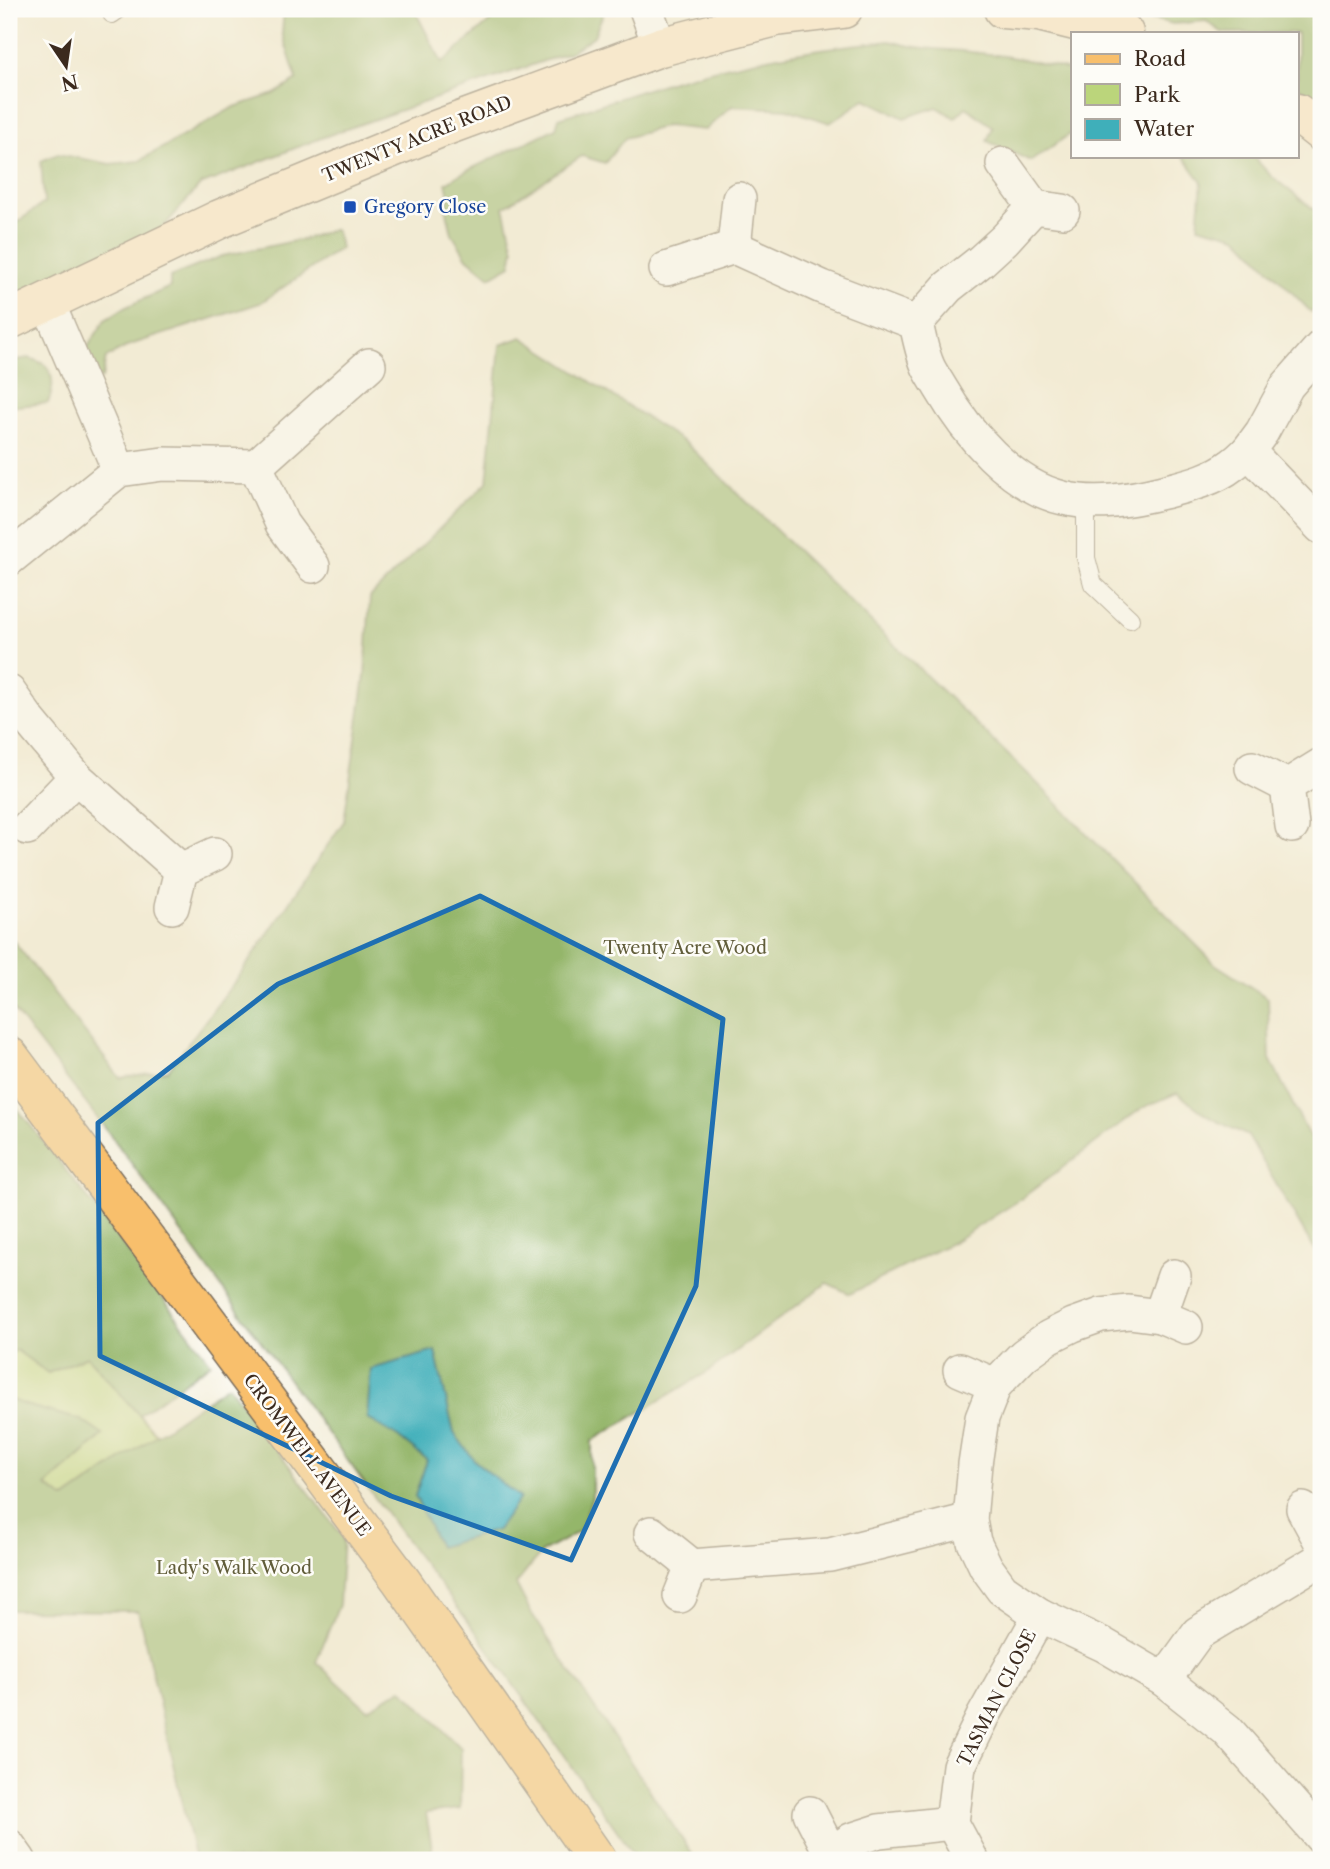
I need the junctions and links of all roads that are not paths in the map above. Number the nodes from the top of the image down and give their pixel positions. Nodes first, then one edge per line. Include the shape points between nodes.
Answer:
1 (646, 9) edge
2 (843, 9) edge
3 (1003, 9) edge
4 (1120, 32) edge
5 (660, 47) junction
6 (1298, 113) edge
7 (1298, 114) edge
8 (1321, 122) edge
9 (1321, 132) edge
10 (1003, 164) dead end
11 (738, 199) dead end
12 (734, 247) junction
13 (666, 269) dead end
14 (47, 301) junction
15 (9, 320) edge
16 (916, 323) junction
17 (1321, 347) edge
18 (369, 365) dead end
19 (1248, 451) junction
20 (256, 466) junction
21 (119, 470) junction
22 (1086, 501) junction
23 (1321, 527) edge
24 (9, 559) edge
25 (313, 566) dead end
26 (1130, 619) dead end
27 (9, 692) edge
28 (1321, 765) edge
29 (1252, 768) dead end
30 (76, 777) junction
31 (1287, 786) junction
32 (1293, 826) dead end
33 (27, 828) dead end
34 (215, 854) dead end
35 (181, 870) junction
36 (172, 907) dead end
37 (9, 1056) edge
38 (1174, 1276) dead end
39 (960, 1370) dead end
40 (995, 1385) junction
41 (1303, 1509) dead end
42 (970, 1520) junction
43 (651, 1533) dead end
44 (1321, 1542) edge
45 (1321, 1559) edge
46 (1040, 1615) junction
47 (1164, 1680) junction
48 (810, 1813) dead end
49 (952, 1823) junction
50 (1321, 1837) edge
51 (9, 1846) edge
52 (827, 1857) edge
53 (19, 1860) edge
54 (597, 1860) edge
55 (972, 1860) edge

1 - 5 street
2 - 5 street, TWENTY ACRE ROAD via 776,17
3 - 4 street via 1039,12
5 - 14 street, TWENTY ACRE ROAD via 438,129 220,219
6 - 8 street
7 - 9 street
10 - 16 street via 1049,209 948,287
11 - 12 street
12 - 13 street
12 - 16 street
14 - 15 street, TWENTY ACRE ROAD
14 - 21 street
16 - 22 street via 927,365 973,436 1018,477 1041,491
17 - 19 street via 1287,386
18 - 20 street
19 - 22 street via 1232,466 1183,486 1142,498
19 - 23 street
20 - 21 street via 163,464
20 - 25 street via 282,524
21 - 24 street
22 - 26 lane via 1086,558 1093,584
27 - 30 street
28 - 31 street
29 - 31 street
30 - 33 street
30 - 35 street
31 - 32 street
34 - 35 street
35 - 36 street
37 - 54 main road, CROMWELL AVENUE via 400,1579
38 - 40 street, TASMAN CLOSE via 1173,1321 1129,1312 1073,1325 1024,1355
39 - 40 street
40 - 42 street, TASMAN CLOSE via 982,1418
41 - 44 street
42 - 43 street via 830,1555 686,1581
42 - 46 street, TASMAN CLOSE via 974,1542 1002,1589
45 - 47 street via 1198,1633
46 - 47 street, TASMAN CLOSE
46 - 49 street, TASMAN CLOSE via 959,1766
47 - 50 street, TASMAN CLOSE via 1227,1730
48 - 52 street
49 - 52 street via 879,1831 851,1840
49 - 55 street
51 - 53 street

